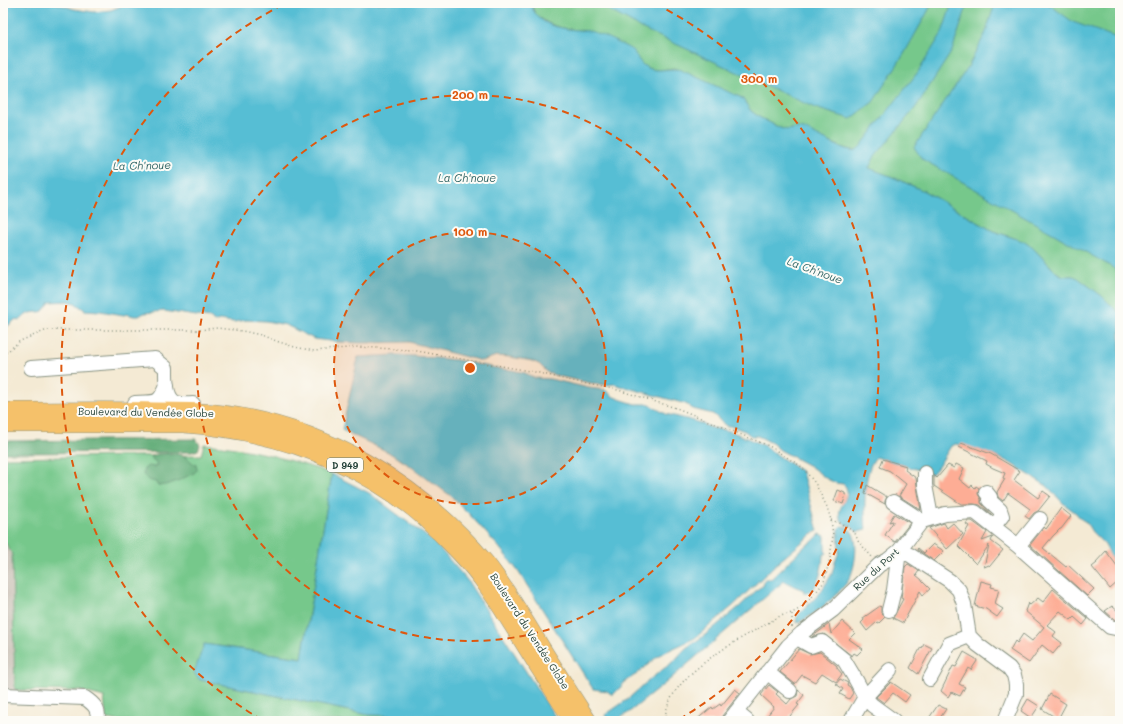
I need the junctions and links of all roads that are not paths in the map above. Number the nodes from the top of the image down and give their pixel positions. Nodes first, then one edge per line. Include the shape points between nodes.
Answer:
1 (31, 368) dead end
2 (167, 385) junction
3 (118, 410) junction
4 (3, 411) edge
5 (215, 413) junction
6 (3, 424) edge
7 (925, 474) dead end
8 (986, 492) dead end
9 (893, 502) dead end
10 (926, 519) junction
11 (1040, 519) dead end
12 (994, 526) junction
13 (1018, 546) junction
14 (899, 551) junction
15 (890, 610) dead end
16 (1120, 629) edge
17 (969, 636) junction
18 (797, 638) junction
19 (890, 670) dead end
20 (767, 672) junction
21 (930, 679) dead end
22 (790, 691) dead end
23 (3, 696) edge
24 (865, 697) junction
25 (738, 718) edge
26 (852, 718) dead end
27 (97, 721) edge
28 (573, 721) edge
29 (588, 721) edge
30 (894, 721) edge
31 (1005, 721) edge

1 - 2 street via 156,360 166,368
2 - 3 street via 159,400 153,403 136,403
2 - 5 street via 169,397 176,403 199,404
3 - 4 main road, Boulevard du Vendée Globe / D 949
3 - 5 main road, Boulevard du Vendée Globe / D 949
5 - 29 main road, Boulevard du Vendée Globe / D 949 via 274,425 346,451 397,481 445,519 466,540 506,590
6 - 28 main road, Boulevard du Vendée Globe / D 949 via 207,426 268,437 340,462 415,510 459,551 496,598
7 - 10 street
8 - 12 street via 1002,516
9 - 10 street
10 - 12 street via 945,514 975,512
10 - 14 street, Rue du Port
11 - 13 street
12 - 13 street
13 - 16 street via 1110,627
14 - 15 street
14 - 17 street via 910,555 950,581 959,590
14 - 18 street, Rue du Port via 879,565 833,610
17 - 21 street via 948,644
17 - 31 street via 1009,668 1014,675 1016,694
18 - 20 street, Rue du Port
18 - 24 street via 811,646 822,642 844,660
19 - 24 street
20 - 22 street
20 - 25 street, Rue du Port
23 - 27 street via 85,698 98,711
24 - 26 street
24 - 30 street

